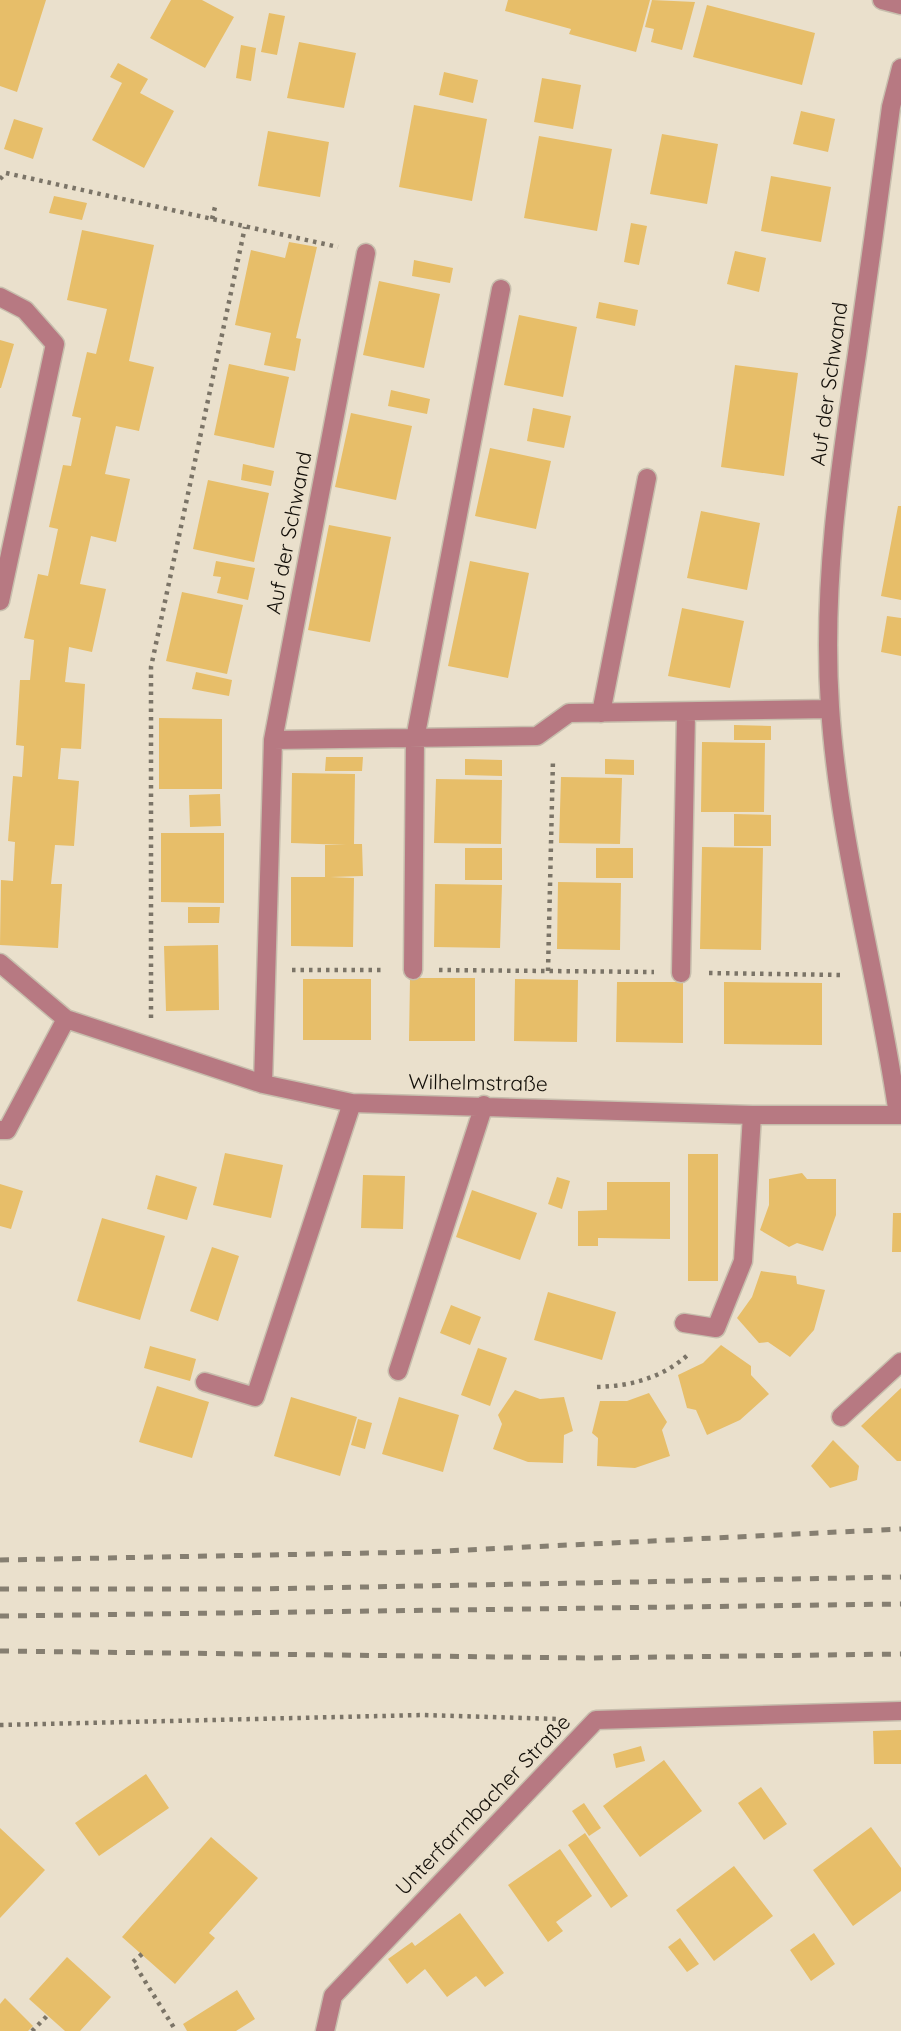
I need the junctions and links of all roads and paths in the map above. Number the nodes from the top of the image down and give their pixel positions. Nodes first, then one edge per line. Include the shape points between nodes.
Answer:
1 (882, 0) edge
2 (901, 5) edge
3 (901, 68) edge
4 (0, 178) edge
5 (216, 202) dead end
6 (212, 219) junction
7 (245, 227) junction
8 (366, 253) joint
9 (501, 289) dead end
10 (0, 297) edge
11 (647, 478) dead end
12 (0, 601) edge
13 (830, 709) junction
14 (601, 713) junction
15 (686, 713) junction
16 (553, 724) junction
17 (415, 739) junction
18 (273, 740) junction
19 (0, 963) edge
20 (267, 970) junction
21 (413, 970) junction
22 (548, 971) junction
23 (681, 973) junction
24 (874, 975) junction
25 (66, 1019) junction
26 (151, 1048) junction
27 (263, 1084) junction
28 (352, 1103) junction
29 (484, 1105) junction
30 (752, 1115) junction
31 (900, 1115) edge
32 (0, 1130) edge
33 (684, 1323) dead end
34 (716, 1328) junction
35 (901, 1362) edge
36 (398, 1371) dead end
37 (205, 1382) dead end
38 (597, 1387) dead end
39 (841, 1417) dead end
40 (901, 1711) edge
41 (596, 1720) junction
42 (0, 1725) edge
43 (142, 1954) dead end
44 (48, 2015) dead end
45 (32, 2031) edge
46 (176, 2031) edge
47 (325, 2031) edge

1 - 2 street
3 - 13 street, Auf der Schwand via 891,107 834,510 827,602
4 - 6 path via 6,173
5 - 6 path
6 - 7 path
7 - 8 path
7 - 26 path via 151,667
8 - 18 street, Auf der Schwand
9 - 17 street
10 - 12 street via 25,310 55,344
11 - 14 street
13 - 15 street
13 - 24 street, Auf der Schwand via 851,868
14 - 15 street
14 - 16 street via 569,713
15 - 23 street
16 - 17 street via 537,736
16 - 22 path
17 - 18 street
17 - 21 street
18 - 20 street, Auf der Schwand
19 - 25 street, Wilhelmstraße
20 - 21 path
20 - 27 street, Auf der Schwand
21 - 22 path
22 - 23 path
23 - 24 path
24 - 31 street, Auf der Schwand
25 - 26 street, Wilhelmstraße
25 - 32 street via 7,1130
26 - 27 street, Wilhelmstraße
27 - 28 street, Wilhelmstraße
28 - 29 street, Wilhelmstraße
28 - 37 street via 256,1396
29 - 30 street, Wilhelmstraße
29 - 36 street
30 - 31 street, Wilhelmstraße
30 - 34 street via 743,1261
33 - 34 street
34 - 38 path via 679,1363 653,1377 625,1386
35 - 39 street
40 - 41 street, Unterfarrnbacher Straße
41 - 42 path via 423,1715
41 - 47 street, Unterfarrnbacher Straße via 332,1996
43 - 46 path via 133,1962
44 - 45 path

